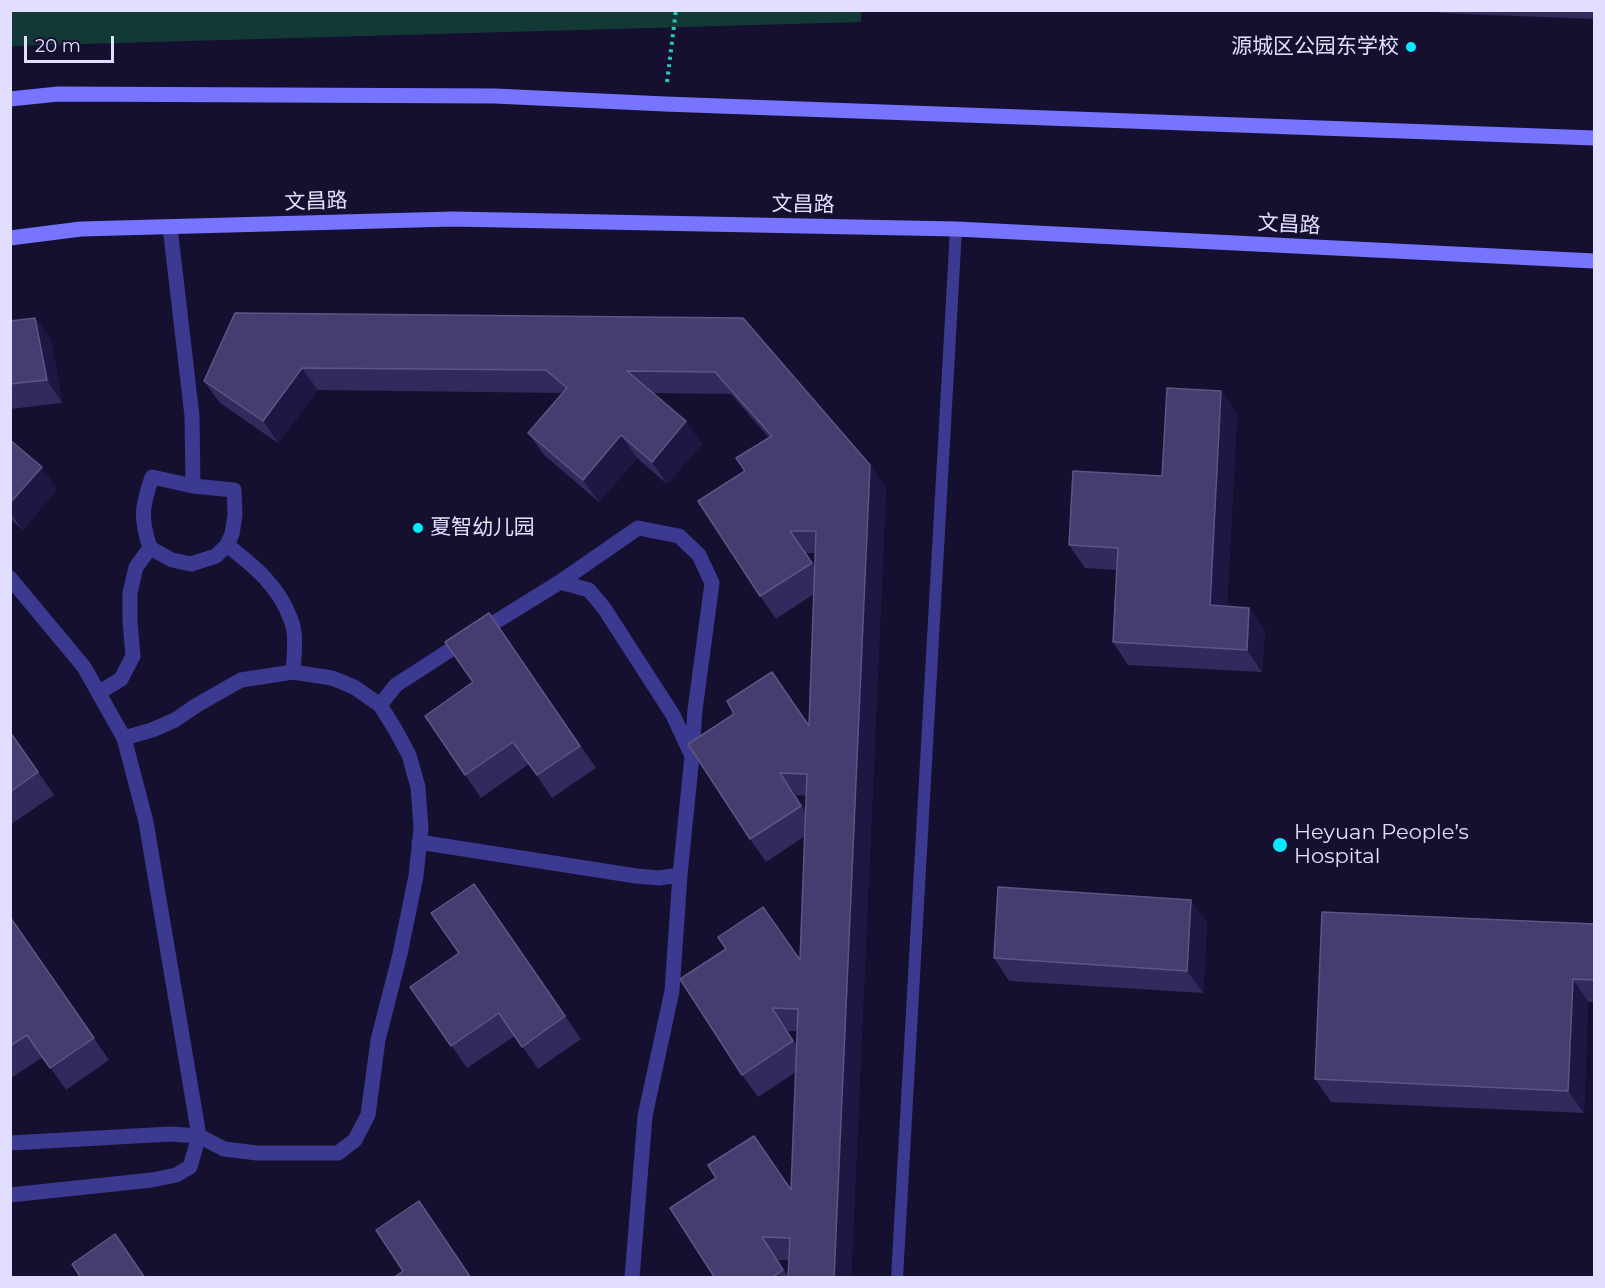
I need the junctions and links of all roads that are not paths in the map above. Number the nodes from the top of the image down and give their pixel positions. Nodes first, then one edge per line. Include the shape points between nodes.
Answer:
1 (10, 99) edge
2 (1594, 138) edge
3 (170, 227) junction
4 (956, 229) junction
5 (10, 238) edge
6 (1594, 261) edge
7 (193, 486) junction
8 (227, 545) junction
9 (150, 548) junction
10 (10, 578) edge
11 (560, 582) junction
12 (292, 672) junction
13 (100, 692) junction
14 (380, 705) junction
15 (124, 738) junction
16 (692, 756) junction
17 (419, 842) junction
18 (680, 875) junction
19 (199, 1136) junction
20 (10, 1143) edge
21 (10, 1195) edge
22 (632, 1278) edge
23 (897, 1278) edge

1 - 2 street via 58,94 483,96
3 - 4 street, 文昌路 via 453,219
3 - 5 street, 文昌路 via 81,228
3 - 7 street via 192,416
4 - 6 street, 文昌路
4 - 23 lane
7 - 8 street via 234,490 235,515
7 - 9 street via 153,477 143,503 144,530
8 - 9 street via 216,556 191,564 172,560
8 - 12 street via 258,569 278,593 292,621
9 - 13 street via 136,567 130,592 133,656 121,679
10 - 13 street
11 - 14 street via 396,685
11 - 16 street via 589,590 604,608 673,715
11 - 16 street via 638,528 679,536 699,555 712,583
12 - 14 street via 332,678
12 - 15 street via 241,680 175,720
13 - 15 street
14 - 17 street via 409,755 418,787
15 - 19 street via 146,822
16 - 18 street
17 - 18 street via 636,876
17 - 19 street via 416,876 378,1040 368,1115 355,1140 338,1153 257,1153 224,1149
18 - 22 street via 672,991 645,1116
19 - 20 street via 170,1134
19 - 21 street via 190,1167 176,1176

